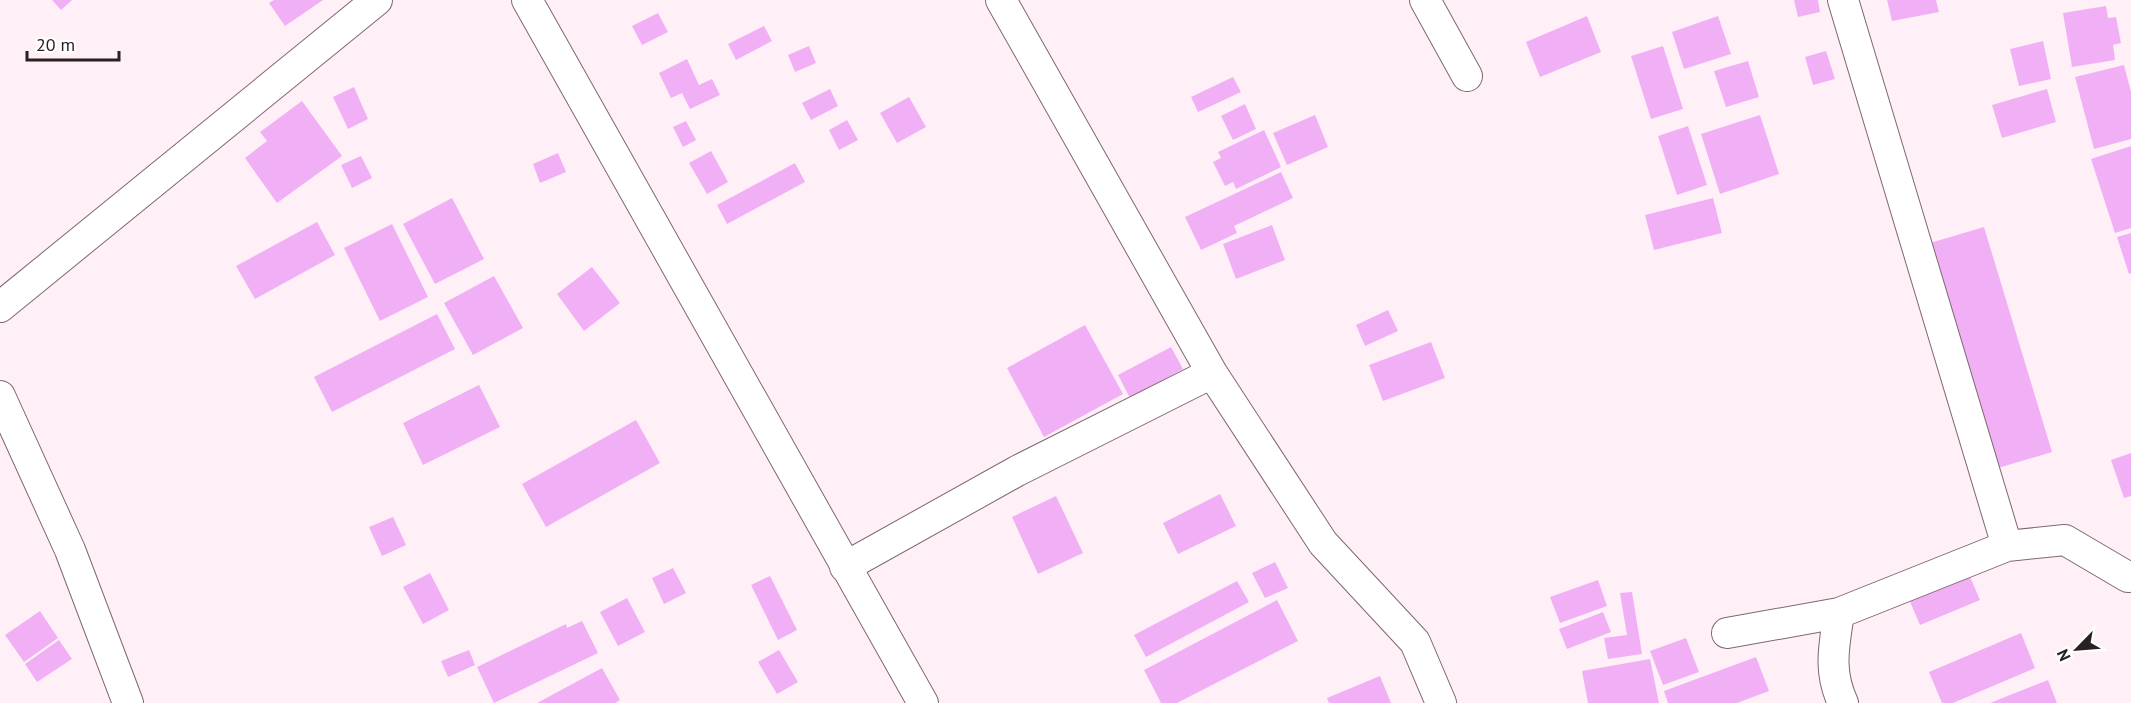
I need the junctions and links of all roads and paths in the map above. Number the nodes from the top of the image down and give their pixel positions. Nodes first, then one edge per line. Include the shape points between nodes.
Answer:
1 (377, 0) edge
2 (527, 0) edge
3 (1001, 0) edge
4 (1425, 0) edge
5 (1843, 0) edge
6 (1467, 76) dead end
7 (0, 307) edge
8 (1212, 373) junction
9 (0, 396) edge
10 (2007, 546) junction
11 (845, 567) junction
12 (2128, 576) dead end
13 (1839, 613) junction
14 (1727, 633) dead end
15 (128, 703) edge
16 (923, 703) edge
17 (1441, 703) edge
18 (1843, 703) edge

1 - 7 street
2 - 11 street
3 - 8 street
4 - 6 street
5 - 10 street
8 - 11 street via 1017,471
8 - 17 street via 1323,543 1415,642
9 - 15 street via 70,550
10 - 12 street via 2065,540
10 - 13 street
11 - 16 street
13 - 14 street
13 - 18 street via 1832,657 1835,686

